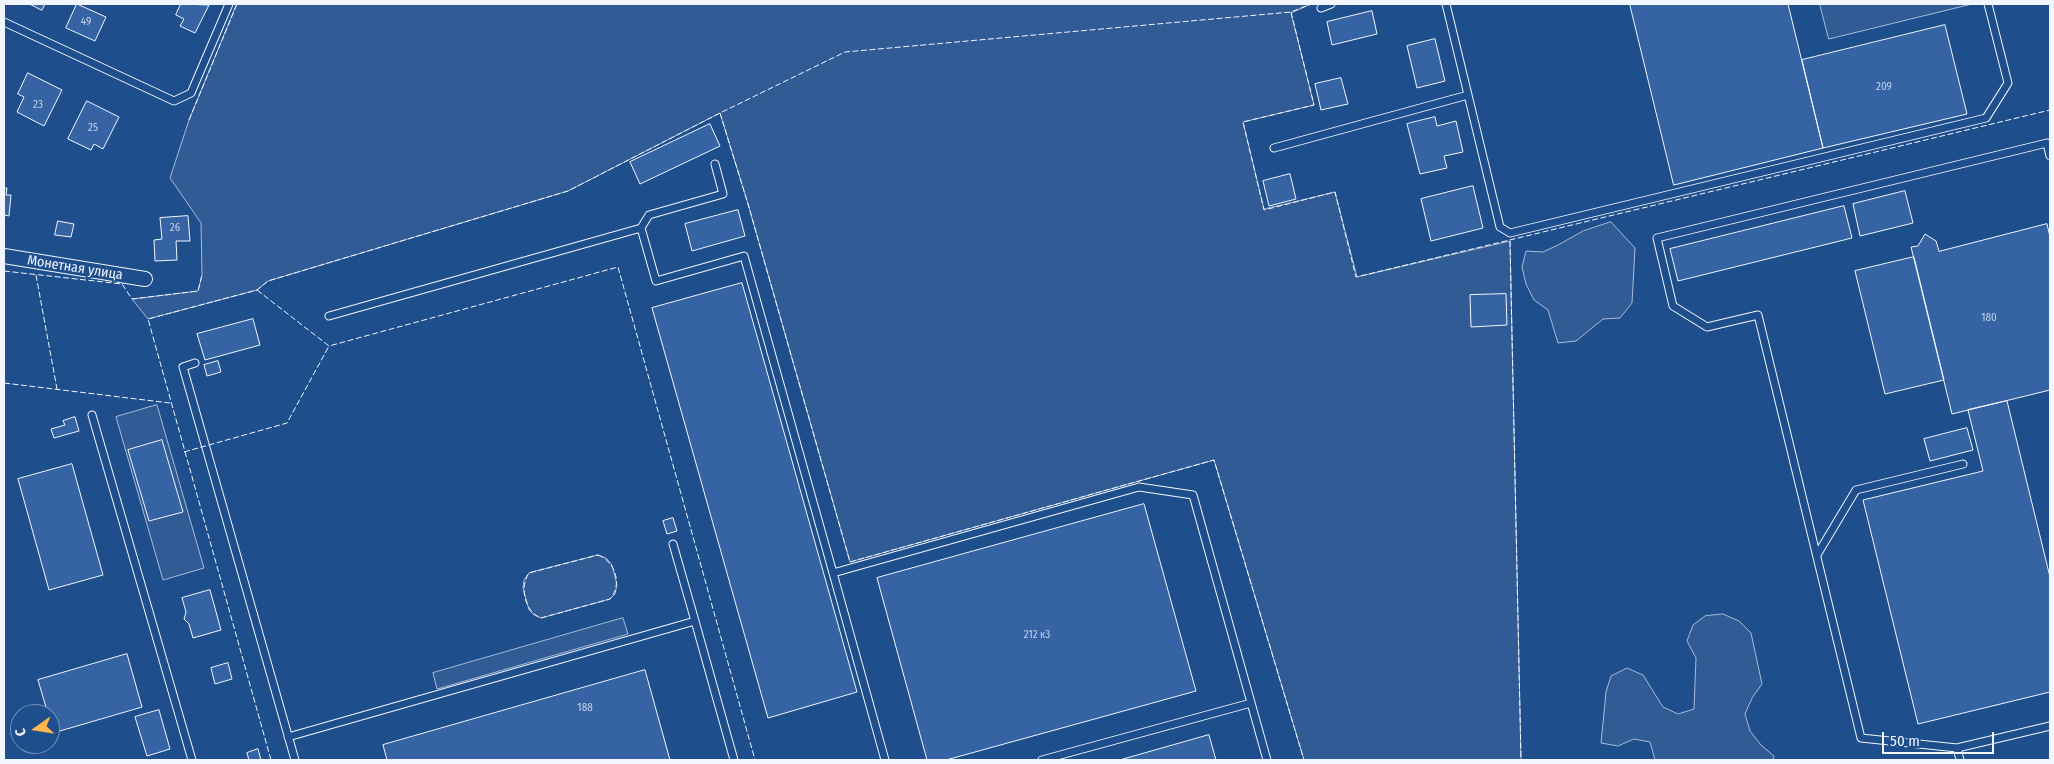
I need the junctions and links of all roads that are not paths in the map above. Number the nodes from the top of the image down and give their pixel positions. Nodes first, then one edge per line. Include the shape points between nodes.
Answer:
1 (229, 4) edge
2 (1331, 4) edge
3 (1446, 4) edge
4 (1988, 4) edge
5 (1321, 8) dead end
6 (4, 22) edge
7 (1468, 95) junction
8 (1274, 148) dead end
9 (2050, 156) edge
10 (715, 164) dead end
11 (641, 228) junction
12 (4, 256) edge
13 (145, 279) dead end
14 (330, 316) dead end
15 (195, 363) dead end
16 (92, 415) dead end
17 (1963, 464) dead end
18 (673, 544) dead end
19 (1816, 555) junction
20 (833, 572) junction
21 (695, 621) junction
22 (1251, 702) junction
23 (2050, 726) edge
24 (288, 737) junction
25 (1957, 748) junction
26 (192, 760) edge
27 (295, 760) edge
28 (734, 760) edge
29 (885, 760) edge
30 (1042, 760) edge
31 (1267, 760) edge
32 (1960, 760) edge

1 - 6 lane via 191,93 174,101
2 - 5 lane
3 - 7 lane
4 - 7 lane via 2008,83 1986,118 1510,233 1500,227
7 - 8 lane
9 - 19 lane via 2047,142 1657,238 1673,306 1708,327 1758,315
10 - 11 lane via 723,194 648,215
11 - 14 lane
11 - 20 lane via 656,281 744,256
12 - 13 street, Монетная улица
15 - 24 lane via 183,367
16 - 26 lane
17 - 19 lane via 1856,490
18 - 21 lane
19 - 25 lane via 1861,738
20 - 22 lane via 1139,487 1193,495
20 - 29 lane
21 - 24 lane
21 - 28 lane
22 - 30 lane
22 - 31 lane
23 - 25 lane
24 - 27 lane
25 - 32 lane

